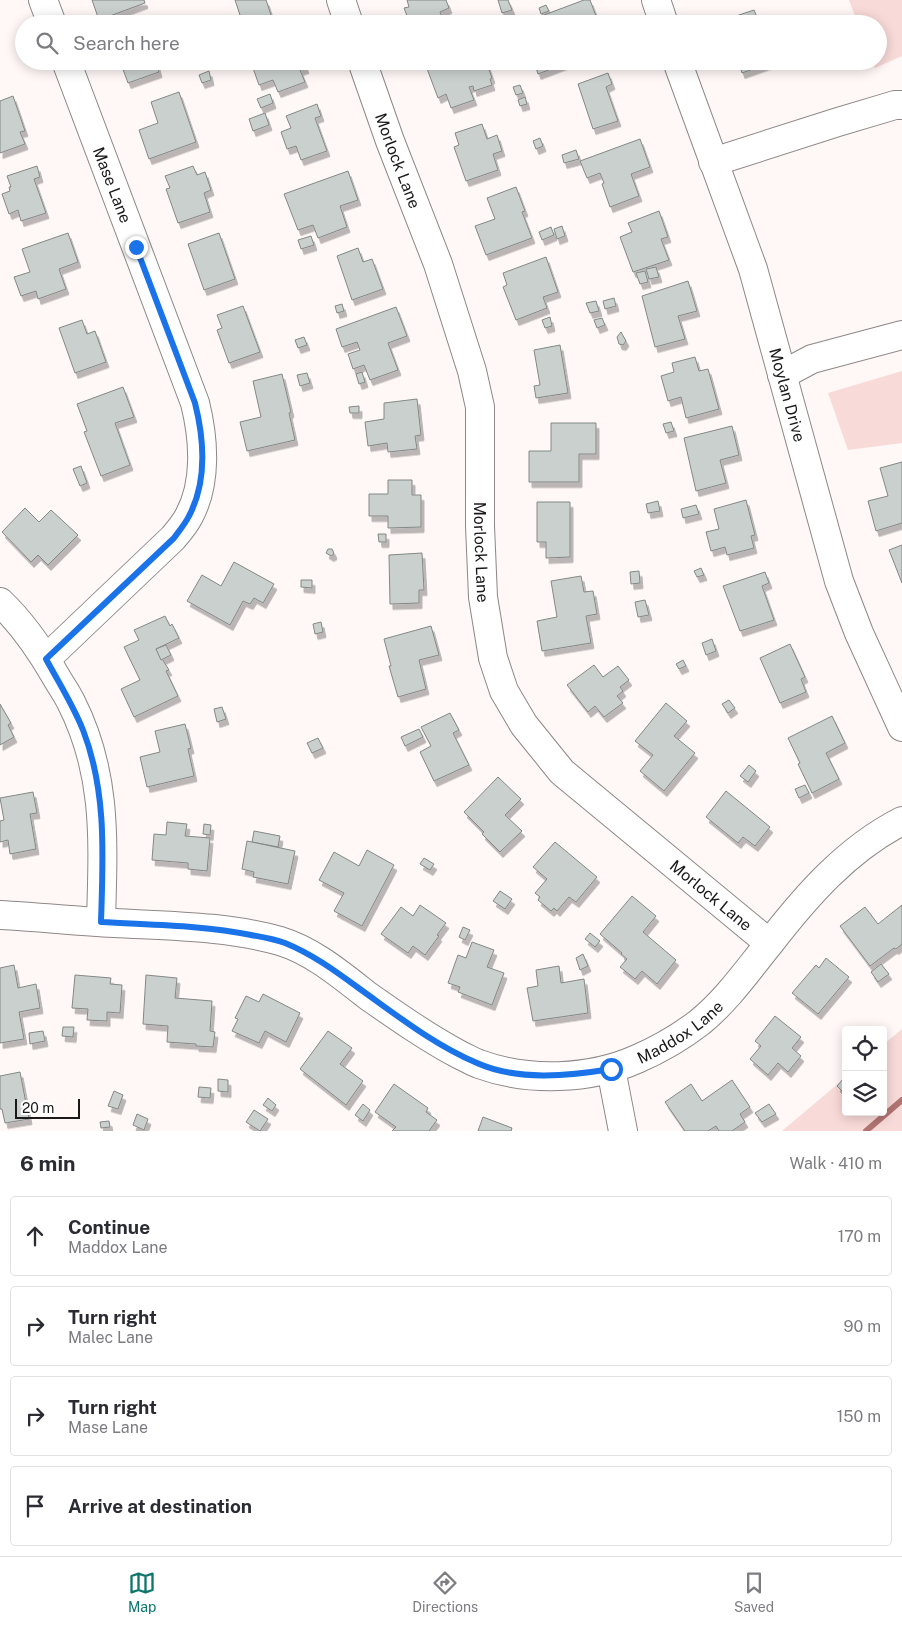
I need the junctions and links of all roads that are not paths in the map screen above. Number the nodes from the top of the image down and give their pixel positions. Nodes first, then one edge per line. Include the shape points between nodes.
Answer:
1 (43, 0) edge
2 (341, 0) edge
3 (656, 0) edge
4 (49, 15) edge
5 (346, 15) edge
6 (661, 15) edge
7 (69, 70) edge
8 (365, 70) edge
9 (680, 70) edge
10 (902, 105) edge
11 (713, 162) junction
12 (902, 335) edge
13 (782, 375) junction
14 (0, 602) edge
15 (46, 659) junction
16 (902, 727) edge
17 (902, 821) edge
18 (0, 915) edge
19 (101, 922) junction
20 (769, 943) junction
21 (611, 1069) junction
22 (623, 1131) edge

1 - 4 street
2 - 5 street
3 - 6 street
7 - 15 street, Mase Lane via 195,403 202,469 198,494 189,516 174,538
8 - 20 street, Morlock Lane via 438,264 472,371 480,407 483,597 493,658 504,691 524,725 562,772
9 - 11 street, Moylan Drive
10 - 11 street
11 - 13 street, Moylan Drive via 753,269
12 - 13 street via 812,359
13 - 16 street, Moylan Drive via 838,580
14 - 15 street via 15,616
15 - 19 street via 71,701 95,770 103,836
17 - 20 street, Maddox Lane via 840,864
18 - 19 street, Maddox Lane
19 - 21 street, Maddox Lane via 238,932 282,942 332,968 441,1045 478,1064 522,1074 551,1076
20 - 21 street, Maddox Lane via 743,978 699,1022 638,1059
21 - 22 street

